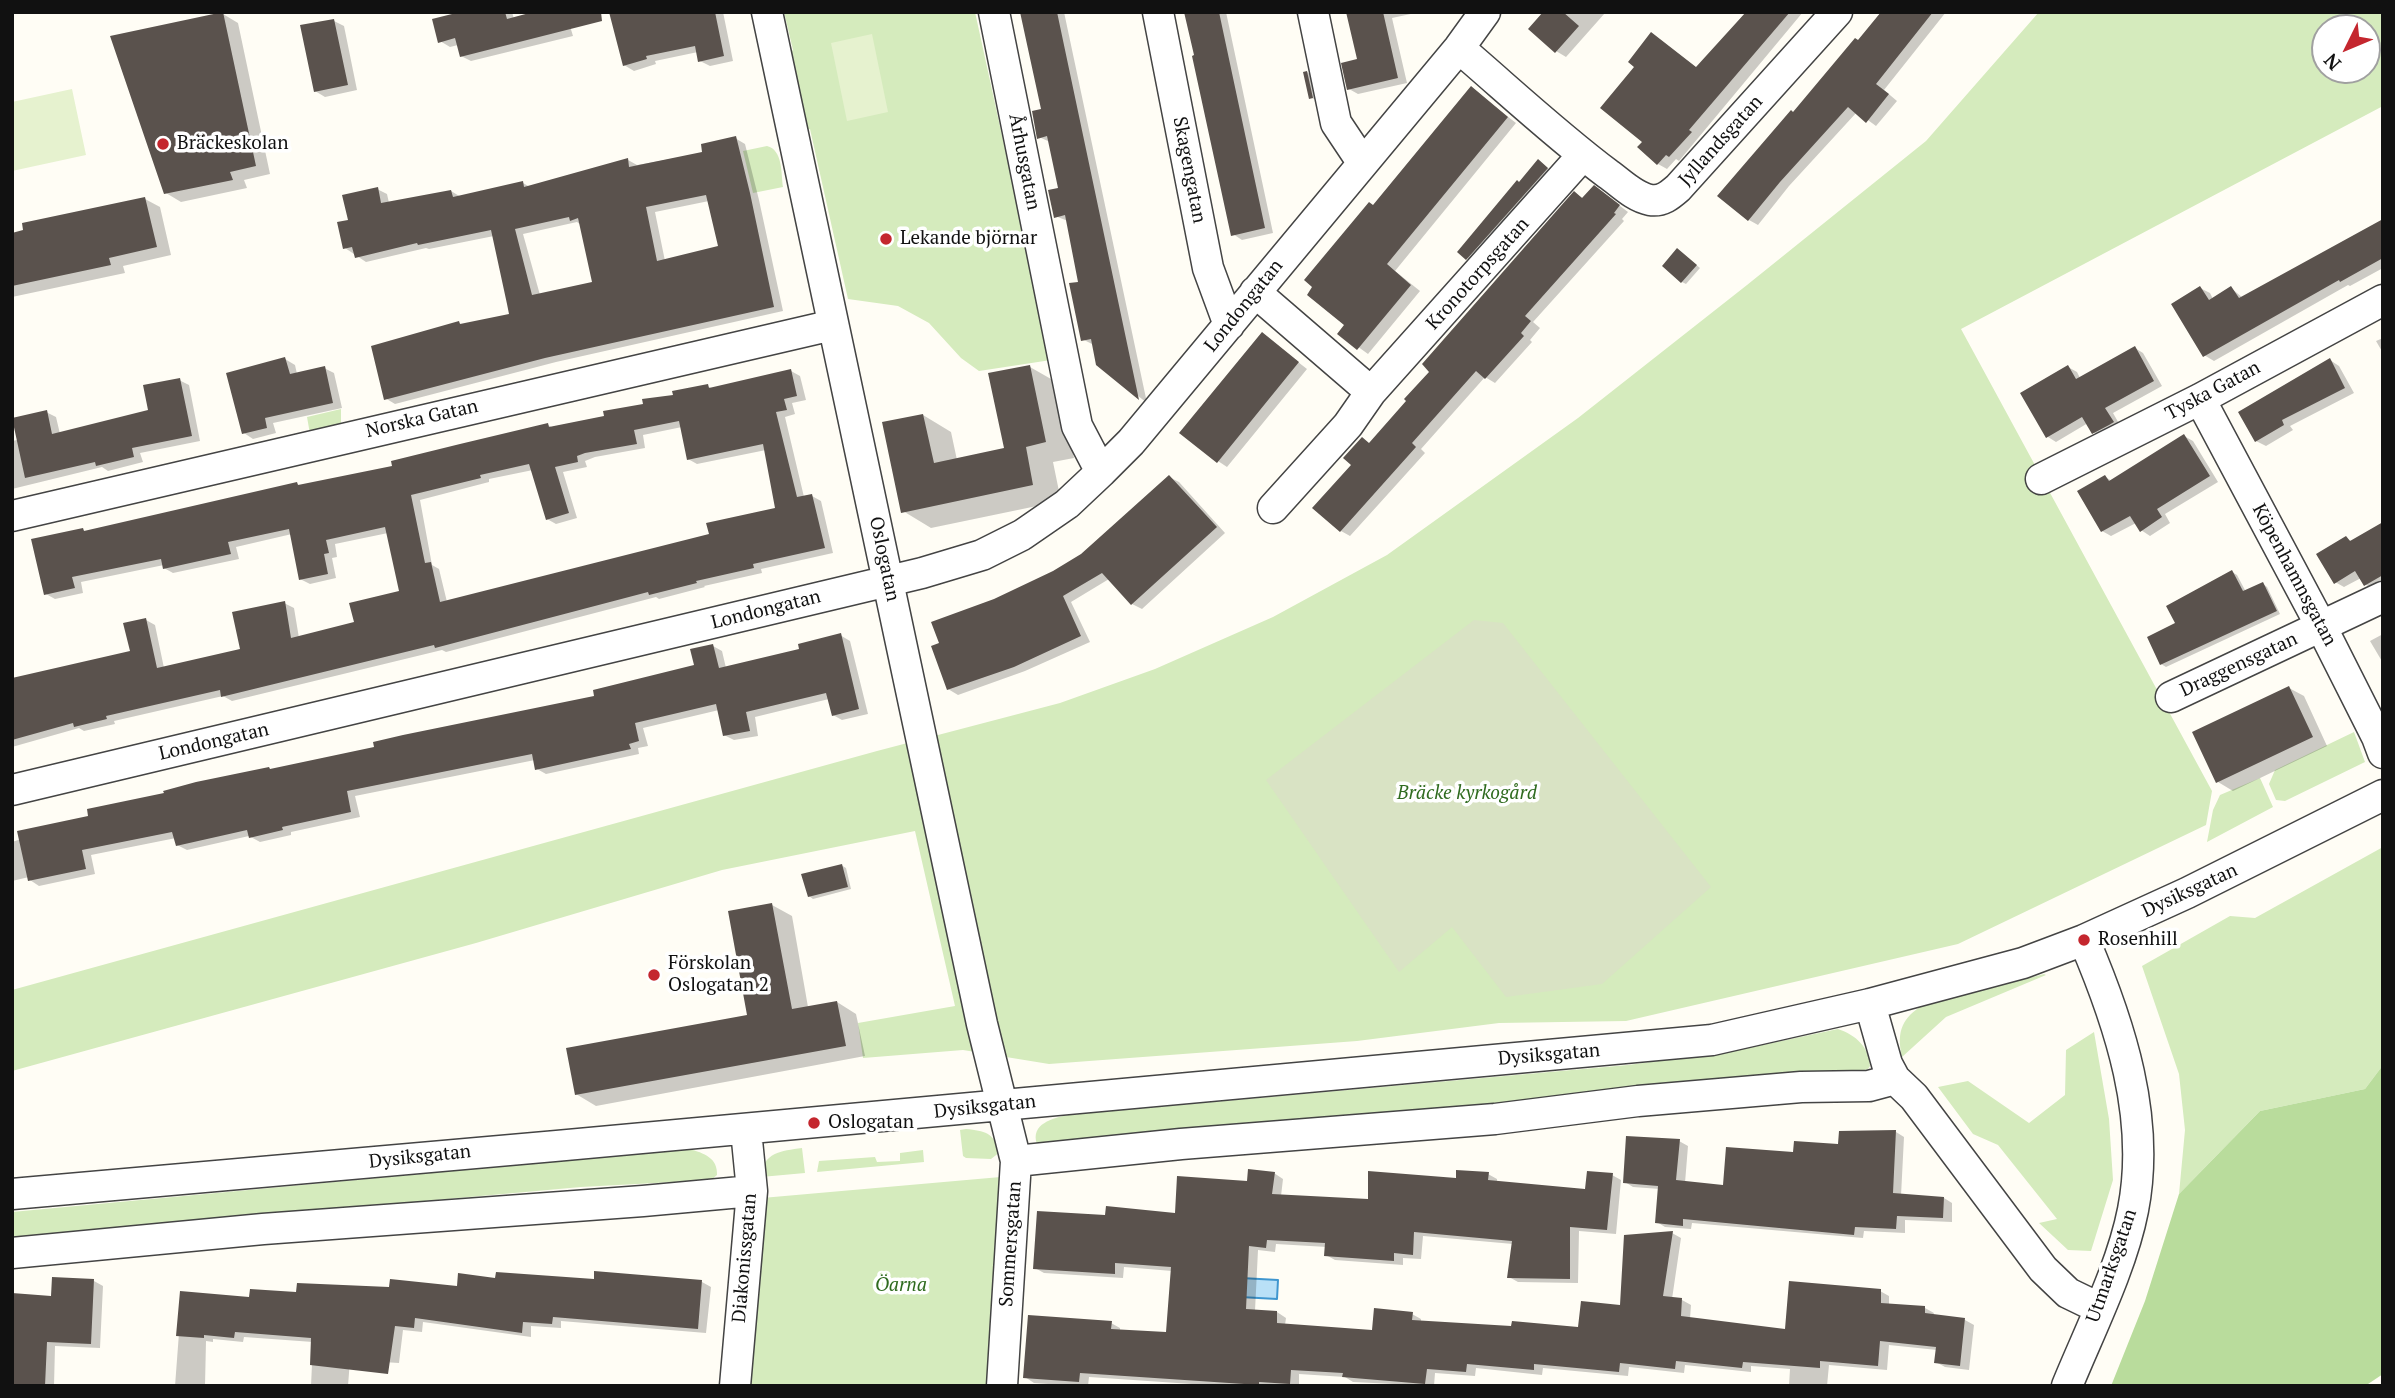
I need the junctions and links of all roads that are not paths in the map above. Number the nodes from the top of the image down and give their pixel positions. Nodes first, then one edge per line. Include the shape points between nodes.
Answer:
1 (767, 12) edge
2 (994, 12) edge
3 (1158, 12) edge
4 (1313, 12) edge
5 (1837, 12) edge
6 (1482, 14) edge
7 (1459, 48) junction
8 (1583, 155) junction
9 (1362, 162) junction
10 (1255, 292) junction
11 (2383, 300) edge
12 (1230, 324) junction
13 (833, 325) junction
14 (1371, 392) junction
15 (2200, 399) junction
16 (1101, 472) junction
17 (2041, 479) dead end
18 (1273, 508) dead end
19 (12, 516) edge
20 (889, 580) junction
21 (2383, 597) edge
22 (2321, 626) junction
23 (2171, 697) dead end
24 (2383, 754) edge
25 (12, 790) edge
26 (2383, 796) edge
27 (2084, 940) junction
28 (1870, 1004) junction
29 (1895, 1079) junction
30 (1001, 1105) junction
31 (746, 1130) junction
32 (1016, 1161) junction
33 (752, 1191) junction
34 (12, 1194) edge
35 (12, 1252) edge
36 (2099, 1308) junction
37 (735, 1386) edge
38 (1002, 1386) edge
39 (2067, 1386) edge

1 - 13 street, Oslogatan
2 - 16 street, Århusgatan via 1077,426
3 - 12 street, Skagengatan via 1208,268
4 - 9 street via 1336,123
5 - 8 street, Jyllandsgatan via 1667,197 1646,199
6 - 7 street, Londongatan
7 - 8 street, Jyllandsgatan
7 - 9 street, Londongatan
8 - 14 street, Kronotorpsgatan
9 - 10 street, Londongatan
10 - 12 street, Londongatan
10 - 14 street
11 - 15 street, Tyska Gatan
12 - 16 street, Londongatan
13 - 19 street, Norska Gatan
13 - 20 street, Oslogatan
14 - 18 street, Kronotorpsgatan via 1349,425
15 - 17 street, Tyska Gatan
15 - 22 street, Köpenhamnsgatan
16 - 20 street, Londongatan via 1067,504 1022,535 982,555
20 - 25 street, Londongatan
20 - 30 street, Oslogatan
21 - 22 street, Draggensgatan
22 - 23 street, Draggensgatan
22 - 24 street, Köpenhamnsgatan
26 - 27 street, Dysiksgatan
27 - 28 street, Dysiksgatan via 2023,963
27 - 36 street, Utmarksgatan via 2121,1040 2132,1082 2137,1135 2133,1212
28 - 29 street
28 - 30 street, Dysiksgatan via 1713,1040
29 - 32 street via 1869,1086 1638,1101 1494,1119
29 - 36 street via 1914,1097 2043,1269 2068,1293
30 - 31 street, Dysiksgatan
30 - 32 street, Sommersgatan
31 - 33 street, Diakonissgatan
31 - 34 street, Dysiksgatan
32 - 38 street, Sommersgatan
33 - 35 street
33 - 37 street, Diakonissgatan
36 - 39 street, Utmarksgatan

